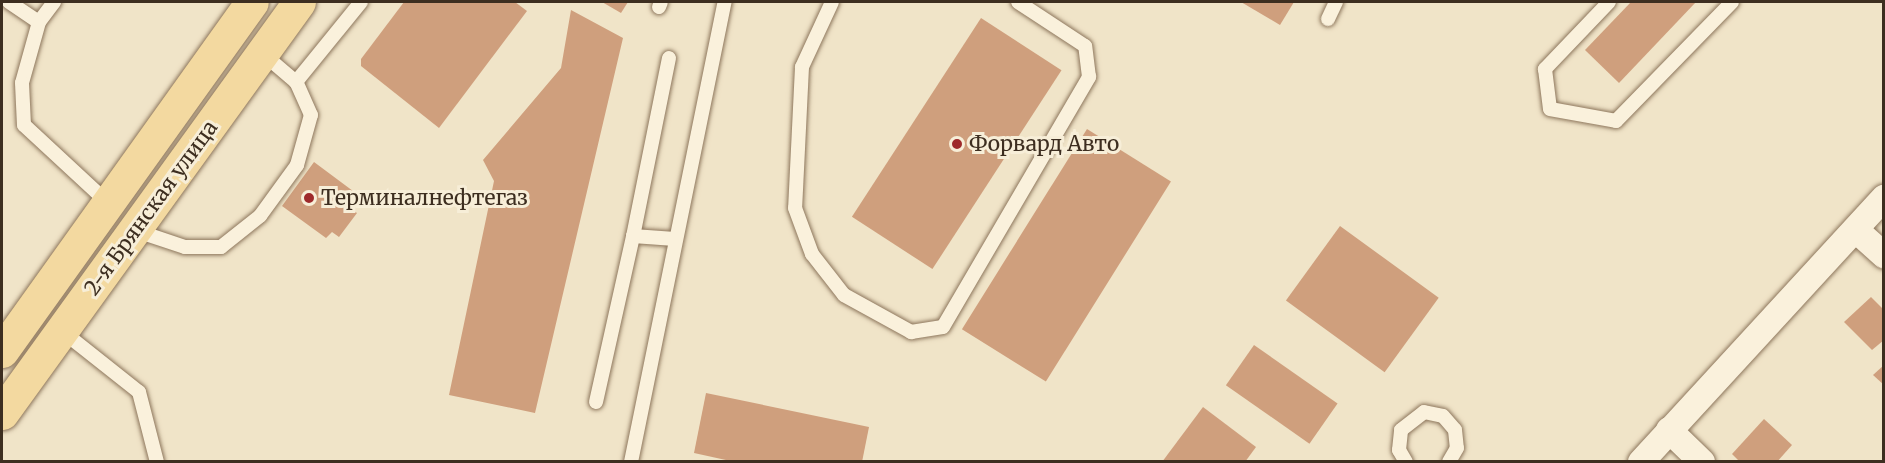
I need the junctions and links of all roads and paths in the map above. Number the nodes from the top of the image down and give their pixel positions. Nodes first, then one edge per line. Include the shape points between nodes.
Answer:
1 (9, 2) edge
2 (54, 2) edge
3 (252, 2) edge
4 (299, 2) edge
5 (361, 2) edge
6 (725, 2) edge
7 (832, 2) edge
8 (1018, 2) edge
9 (1336, 2) edge
10 (1609, 2) edge
11 (1732, 2) edge
12 (1328, 20) dead end
13 (39, 22) junction
14 (262, 53) junction
15 (669, 58) dead end
16 (296, 82) junction
17 (1884, 198) edge
18 (106, 201) junction
19 (134, 230) junction
20 (1856, 230) junction
21 (633, 236) junction
22 (675, 239) junction
23 (1884, 255) edge
24 (62, 331) junction
25 (2, 351) edge
26 (596, 402) dead end
27 (2, 413) edge
28 (1669, 430) junction
29 (157, 462) edge
30 (631, 462) edge
31 (1406, 462) edge
32 (1449, 462) edge
33 (1641, 462) edge
34 (1702, 462) edge

1 - 13 lane
2 - 13 lane
3 - 18 main road, 2-я Брянская улица
4 - 14 main road, 2-я Брянская улица
5 - 16 lane
6 - 22 lane
7 - 8 lane via 802,67 795,208 812,254 844,295 911,332 943,327 1089,77 1085,46
9 - 12 lane
10 - 11 lane via 1545,69 1550,110 1616,121
13 - 18 lane via 22,83 24,125
14 - 16 lane
14 - 19 main road, 2-я Брянская улица
15 - 21 lane
16 - 19 lane via 310,115 297,165 260,216 221,247 185,246
17 - 20 street
18 - 25 main road, 2-я Брянская улица
19 - 24 main road, 2-я Брянская улица
20 - 23 street
20 - 28 street
21 - 22 lane
21 - 26 lane
22 - 30 lane
24 - 27 main road, 2-я Брянская улица
24 - 29 lane via 139,392
28 - 33 street
28 - 34 street
31 - 32 lane via 1399,450 1401,430 1424,412 1443,416 1455,429 1457,448

